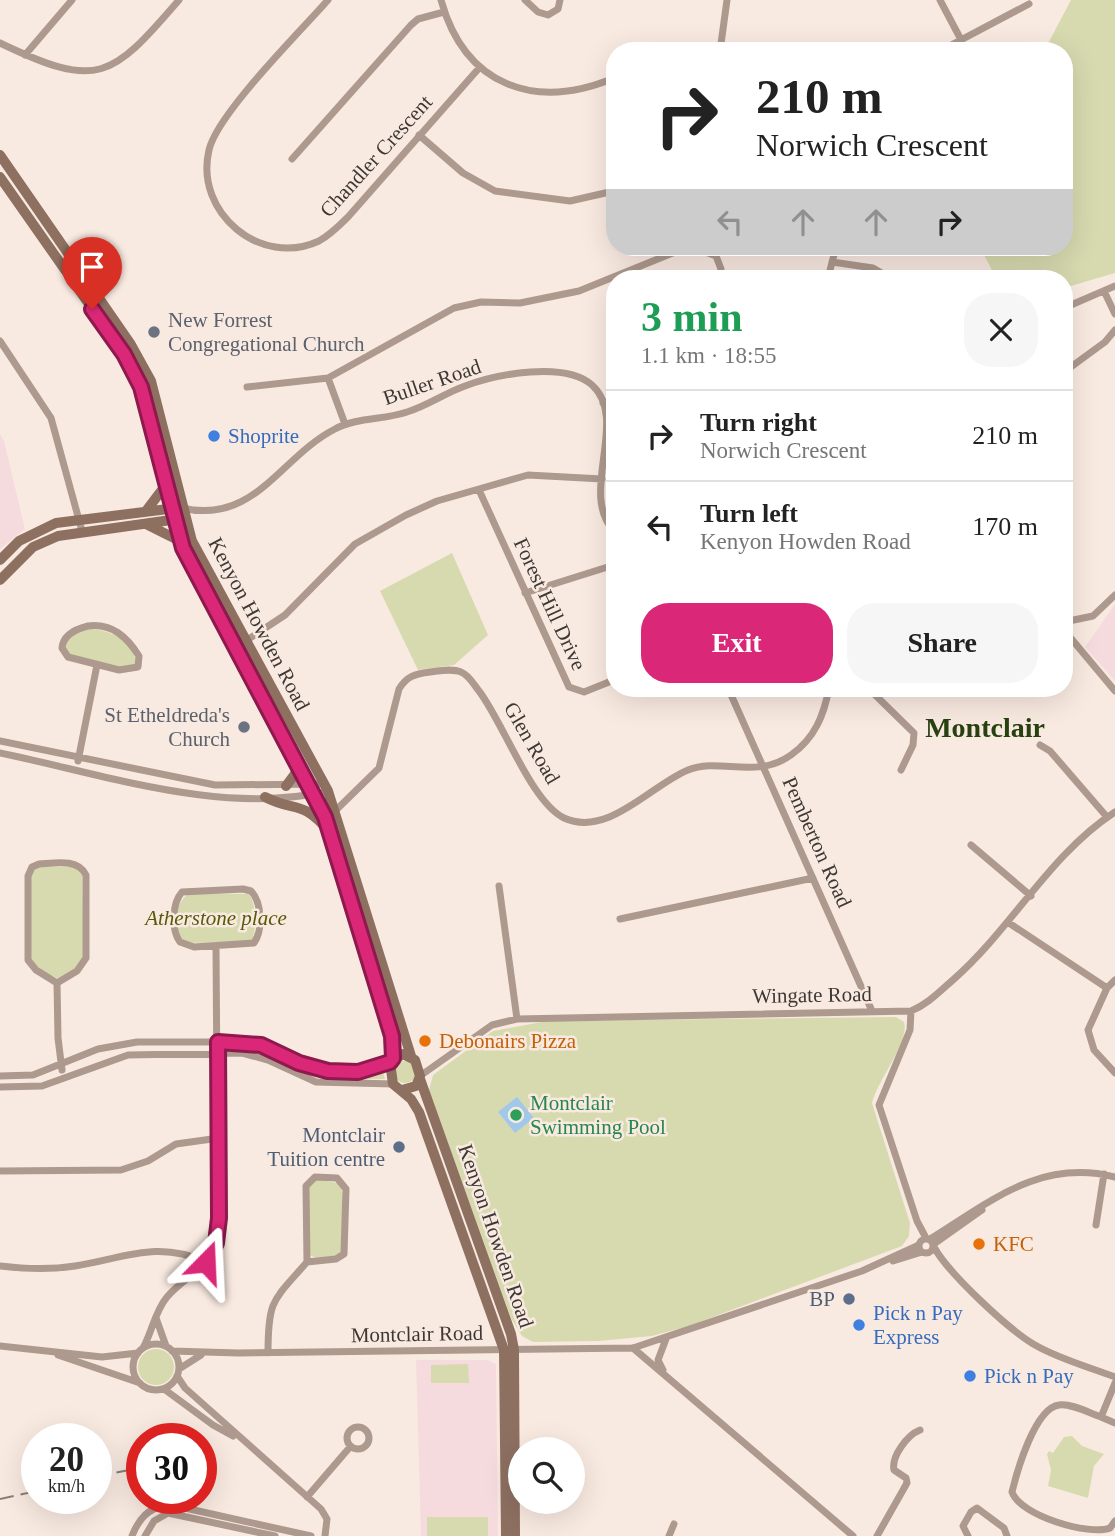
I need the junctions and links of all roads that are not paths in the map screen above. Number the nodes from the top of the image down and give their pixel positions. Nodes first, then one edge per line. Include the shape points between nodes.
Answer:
1 (72, 0) edge
2 (179, 0) edge
3 (328, 0) edge
4 (441, 0) edge
5 (526, 0) edge
6 (560, 0) edge
7 (727, 0) edge
8 (940, 0) edge
9 (1029, 4) dead end
10 (444, 12) junction
11 (961, 40) junction
12 (721, 42) edge
13 (957, 42) edge
14 (0, 43) edge
15 (25, 55) junction
16 (480, 67) junction
17 (606, 81) edge
18 (419, 135) junction
19 (0, 155) edge
20 (292, 159) dead end
21 (16, 179) junction
22 (3, 181) edge
23 (606, 193) edge
24 (661, 256) edge
25 (834, 256) edge
26 (832, 262) junction
27 (628, 270) edge
28 (830, 270) edge
29 (876, 270) edge
30 (86, 279) junction
31 (606, 279) edge
32 (76, 286) junction
33 (1115, 286) edge
34 (1104, 291) junction
35 (1073, 304) edge
36 (1115, 314) edge
37 (1115, 330) edge
38 (0, 341) edge
39 (1073, 365) edge
40 (328, 378) junction
41 (247, 387) dead end
42 (606, 402) edge
43 (603, 403) junction
44 (345, 424) junction
45 (602, 479) junction
46 (165, 486) junction
47 (480, 490) junction
48 (171, 508) junction
49 (146, 511) junction
50 (184, 513) junction
51 (606, 516) edge
52 (78, 519) junction
53 (174, 519) junction
54 (144, 524) junction
55 (82, 531) junction
56 (180, 541) junction
57 (0, 560) edge
58 (606, 568) edge
59 (0, 580) edge
60 (525, 593) junction
61 (1115, 595) edge
62 (1073, 620) edge
63 (1073, 641) edge
64 (246, 643) junction
65 (235, 648) junction
66 (97, 665) junction
67 (606, 683) edge
68 (1115, 691) edge
69 (732, 697) edge
70 (827, 697) edge
71 (877, 697) edge
72 (0, 740) edge
73 (1040, 745) dead end
74 (0, 753) edge
75 (78, 757) junction
76 (298, 762) junction
77 (764, 767) junction
78 (76, 769) junction
79 (901, 771) dead end
80 (286, 786) junction
81 (326, 788) junction
82 (312, 790) junction
83 (265, 797) junction
84 (336, 812) junction
85 (1115, 812) edge
86 (1107, 817) junction
87 (321, 818) junction
88 (971, 845) dead end
89 (813, 878) junction
90 (499, 886) dead end
91 (1031, 896) junction
92 (620, 919) dead end
93 (1009, 923) junction
94 (216, 947) junction
95 (1115, 980) edge
96 (57, 983) junction
97 (1107, 988) junction
98 (873, 1011) junction
99 (911, 1011) junction
100 (517, 1019) junction
101 (218, 1042) junction
102 (218, 1053) junction
103 (391, 1060) junction
104 (414, 1060) junction
105 (440, 1062) junction
106 (61, 1066) junction
107 (1115, 1073) edge
108 (0, 1076) edge
109 (420, 1077) junction
110 (66, 1078) junction
111 (0, 1087) edge
112 (398, 1087) junction
113 (434, 1118) junction
114 (423, 1122) junction
115 (219, 1138) junction
116 (0, 1171) edge
117 (1104, 1174) junction
118 (1115, 1177) edge
119 (461, 1191) junction
120 (450, 1195) junction
121 (1096, 1225) dead end
122 (927, 1245) junction
123 (206, 1262) junction
124 (307, 1262) junction
125 (0, 1266) edge
126 (155, 1317) junction
127 (666, 1339) junction
128 (0, 1346) edge
129 (169, 1349) junction
130 (633, 1349) junction
131 (509, 1350) junction
132 (140, 1351) junction
133 (51, 1353) junction
134 (205, 1353) junction
135 (268, 1353) junction
136 (178, 1373) junction
137 (664, 1373) junction
138 (1115, 1377) edge
139 (139, 1383) junction
140 (1115, 1383) edge
141 (164, 1389) junction
142 (1101, 1416) junction
143 (1115, 1423) edge
144 (920, 1430) dead end
145 (510, 1437) edge
146 (243, 1441) junction
147 (350, 1447) dead end
148 (307, 1497) junction
149 (508, 1513) edge
150 (513, 1514) edge
151 (1115, 1521) edge
152 (674, 1524) dead end
153 (132, 1536) edge
154 (145, 1536) edge
155 (275, 1536) edge
156 (311, 1536) edge
157 (325, 1536) edge
158 (506, 1536) edge
159 (516, 1536) edge
160 (669, 1536) edge
161 (853, 1536) edge
162 (877, 1536) edge
163 (968, 1536) edge
164 (1007, 1536) edge

1 - 15 street
2 - 15 street via 136,48 112,65 90,71 66,70
3 - 18 street, Chandler Crescent via 214,135 207,175 221,214 237,231 265,245 291,248 320,240 348,217
4 - 10 street
5 - 6 street via 548,15 558,9
7 - 12 street
8 - 11 street
9 - 11 street
10 - 16 street via 456,39
10 - 20 street via 411,24
11 - 13 street
14 - 15 street
16 - 17 street via 509,86 550,94 572,93
16 - 18 street, Chandler Crescent
18 - 23 street via 463,173 495,191 570,201
19 - 21 street, Kenyon Howden Road
21 - 22 street
21 - 30 street, Kenyon Howden Road
22 - 32 street, Kenyon Howden Road
24 - 27 street
25 - 26 street
26 - 28 street
26 - 29 street
30 - 32 street
30 - 50 street, Kenyon Howden Road via 151,381
31 - 40 street via 550,298 454,308
32 - 46 street, Kenyon Howden Road via 137,379
33 - 34 street
34 - 35 street
34 - 36 street
37 - 39 street
38 - 52 street via 51,418
40 - 41 street
40 - 44 street
42 - 43 street
43 - 44 street, Buller Road via 596,389 582,378 564,371 545,371 475,382 407,412
43 - 45 street
44 - 50 street, Buller Road via 245,502
45 - 47 street via 528,475
45 - 51 street
46 - 48 street, Kenyon Howden Road
46 - 49 street
47 - 60 street, Forest Hill Drive
47 - 64 street via 437,502 362,539 296,605
48 - 49 street
48 - 50 street
48 - 53 street, Kenyon Howden Road
49 - 52 street
50 - 53 street
50 - 64 street, Kenyon Howden Road via 197,553
52 - 55 street
52 - 57 street via 32,533
53 - 54 street
53 - 56 street, Kenyon Howden Road
54 - 55 street
54 - 56 street
55 - 59 street via 33,547
56 - 65 street, Kenyon Howden Road
58 - 60 street
60 - 67 street, Forest Hill Drive via 569,687 584,692
61 - 62 street via 1093,616
63 - 68 street
64 - 65 street
64 - 81 street, Kenyon Howden Road
65 - 76 street, Kenyon Howden Road
66 - 66 street via 68,657 62,648 66,637 88,626 110,628 126,638 140,660 138,667 127,671
66 - 75 street
69 - 77 street, Pemberton Road
70 - 77 street, Glen Road via 823,717 811,735 793,754
71 - 79 street via 914,733 914,745
72 - 75 street
73 - 86 street
74 - 78 street
75 - 78 street
75 - 80 street via 215,785
76 - 80 street
76 - 82 street, Kenyon Howden Road
77 - 84 street, Glen Road via 693,768 602,820 571,820 538,793 488,703 466,675 456,671 425,673 410,676 402,684 379,768
77 - 89 street, Pemberton Road
78 - 83 street via 214,797
80 - 82 street
81 - 82 street
81 - 84 street, Kenyon Howden Road
82 - 83 street
82 - 87 street, Kenyon Howden Road
83 - 87 street via 302,807
84 - 87 street, Glen Road
84 - 104 street, Kenyon Howden Road
85 - 86 street
86 - 91 street via 1076,842
87 - 103 street, Kenyon Howden Road via 330,833 391,1028
88 - 91 street
89 - 92 street
89 - 98 street, Pemberton Road
90 - 100 street
91 - 93 street
93 - 97 street
93 - 99 street via 976,960
94 - 94 street via 188,947 180,942 175,931 177,897 187,890 251,891 258,902 256,940 247,946
94 - 101 street
95 - 97 street
96 - 96 street via 28,960 28,876 39,864 75,864 86,874 86,958 77,971
96 - 106 street
97 - 107 street via 1088,1030 1094,1050
98 - 99 street, Wingate Road
98 - 100 street, Wingate Road
99 - 122 street via 910,1030 878,1105
100 - 105 street, Wingate Road via 492,1025
101 - 102 street
101 - 103 street via 261,1045 328,1071 358,1072
101 - 106 street via 124,1042
102 - 110 street via 128,1055
102 - 112 street via 253,1055 304,1079 329,1084
102 - 115 street
103 - 104 street via 403,1054
103 - 112 street, Kenyon Howden Road
104 - 105 street
104 - 109 street, Kenyon Howden Road
105 - 109 street, Wingate Road
106 - 108 street via 33,1075
106 - 110 street
109 - 112 street via 412,1088
109 - 113 street, Kenyon Howden Road
110 - 111 street via 42,1086
112 - 114 street, Kenyon Howden Road
113 - 114 street
113 - 119 street, Kenyon Howden Road
114 - 120 street, Kenyon Howden Road
115 - 116 street via 176,1144 121,1170
115 - 123 street via 218,1233
117 - 118 street, Montclair Road
117 - 121 street
117 - 122 street, Montclair Road via 1068,1172 1031,1178
119 - 120 street
119 - 131 street, Kenyon Howden Road
120 - 131 street, Kenyon Howden Road
122 - 127 street, Montclair Road
122 - 138 street via 1032,1343
123 - 125 street via 186,1253 157,1250 53,1268
123 - 126 street via 167,1297
124 - 124 street via 308,1182 315,1177 340,1180 347,1203 344,1254
124 - 135 street via 271,1306
126 - 129 street
126 - 132 street
127 - 130 street, Montclair Road
127 - 137 street via 658,1360
128 - 133 street
129 - 132 street via 155,1344
129 - 134 street, Montclair Road
129 - 136 street
130 - 131 street, Montclair Road
130 - 137 street
131 - 135 street, Montclair Road
131 - 145 street, Kenyon Howden Road
132 - 133 street via 112,1358
132 - 139 street via 134,1372
133 - 139 street
134 - 135 street, Montclair Road
134 - 136 street via 191,1358
136 - 141 street
136 - 146 street via 185,1388
137 - 161 street
139 - 141 street via 151,1390
140 - 142 street
141 - 146 street
142 - 143 street
142 - 151 street via 1063,1404 1045,1411 1012,1492 1040,1518 1102,1531
144 - 162 street via 906,1439 893,1463 907,1483
146 - 148 street
147 - 148 street
148 - 157 street via 325,1514
149 - 158 street, Kenyon Howden Road
150 - 159 street, Kenyon Howden Road
152 - 160 street
153 - 156 street via 148,1512 167,1504
154 - 155 street via 160,1516 179,1513
163 - 164 street via 963,1526 977,1508 1007,1530

